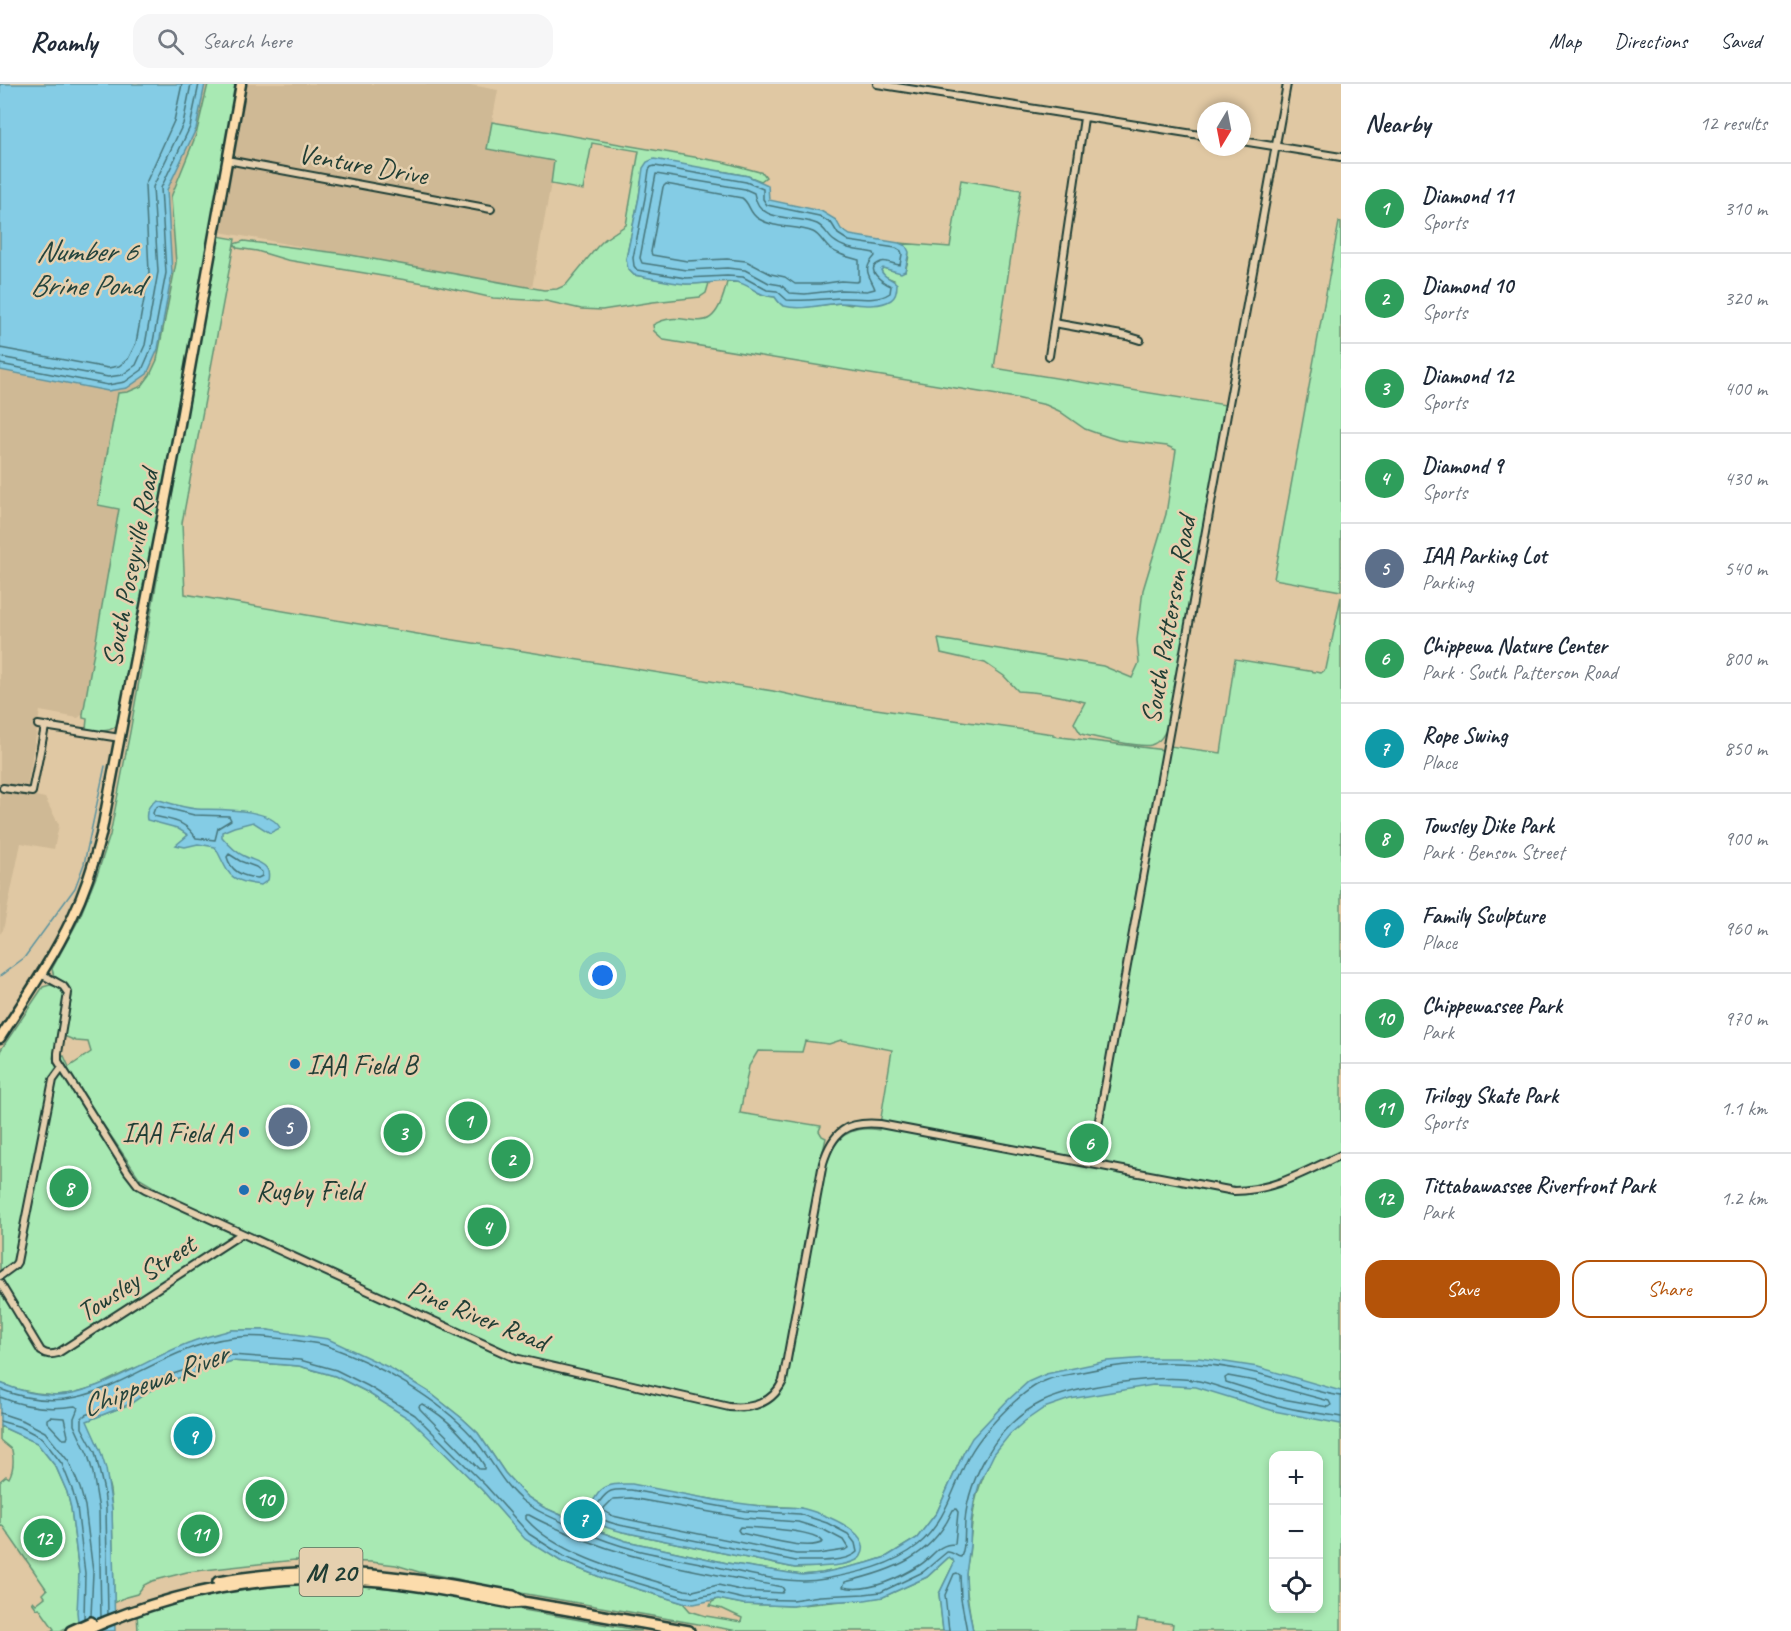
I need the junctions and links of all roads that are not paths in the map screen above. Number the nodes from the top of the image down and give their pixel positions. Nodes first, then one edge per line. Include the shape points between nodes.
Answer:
1 (241, 84) edge
2 (877, 84) edge
3 (1287, 84) edge
4 (1084, 118) junction
5 (1197, 135) edge
6 (1251, 142) edge
7 (1276, 146) junction
8 (1341, 157) edge
9 (227, 160) junction
10 (490, 209) dead end
11 (1054, 323) junction
12 (1140, 340) dead end
13 (1049, 356) dead end
14 (120, 738) junction
15 (3, 788) dead end
16 (41, 974) junction
17 (0, 1038) edge
18 (61, 1068) junction
19 (1341, 1155) edge
20 (1091, 1164) junction
21 (242, 1234) junction
22 (0, 1276) edge
23 (0, 1283) edge
24 (138, 1606) junction
25 (71, 1631) edge
26 (84, 1631) edge
27 (689, 1631) edge

1 - 9 main road, South Poseyville Road
2 - 4 street
3 - 7 street, South Patterson Road
4 - 5 street
4 - 11 street
6 - 7 street
7 - 8 street
7 - 20 street, South Patterson Road
9 - 10 street, Venture Drive
9 - 14 main road, South Poseyville Road
11 - 12 street
11 - 13 street
14 - 15 street via 41,726 32,792
14 - 16 main road, South Poseyville Road via 88,880
16 - 17 main road, South Poseyville Road
16 - 18 street via 68,993 57,1053
18 - 21 street, Pine River Road via 138,1185
18 - 22 street via 53,1080 17,1262
19 - 20 street via 1271,1187 1248,1191 1219,1190
20 - 21 street, Pine River Road via 880,1124 850,1126 835,1136 823,1163 783,1382 773,1396 751,1407 729,1407 515,1358
21 - 23 street, Towsley Street via 52,1355 41,1351
24 - 25 highway, M 20
24 - 26 highway, M 20
24 - 27 highway, M 20 via 219,1587 276,1580 382,1581

